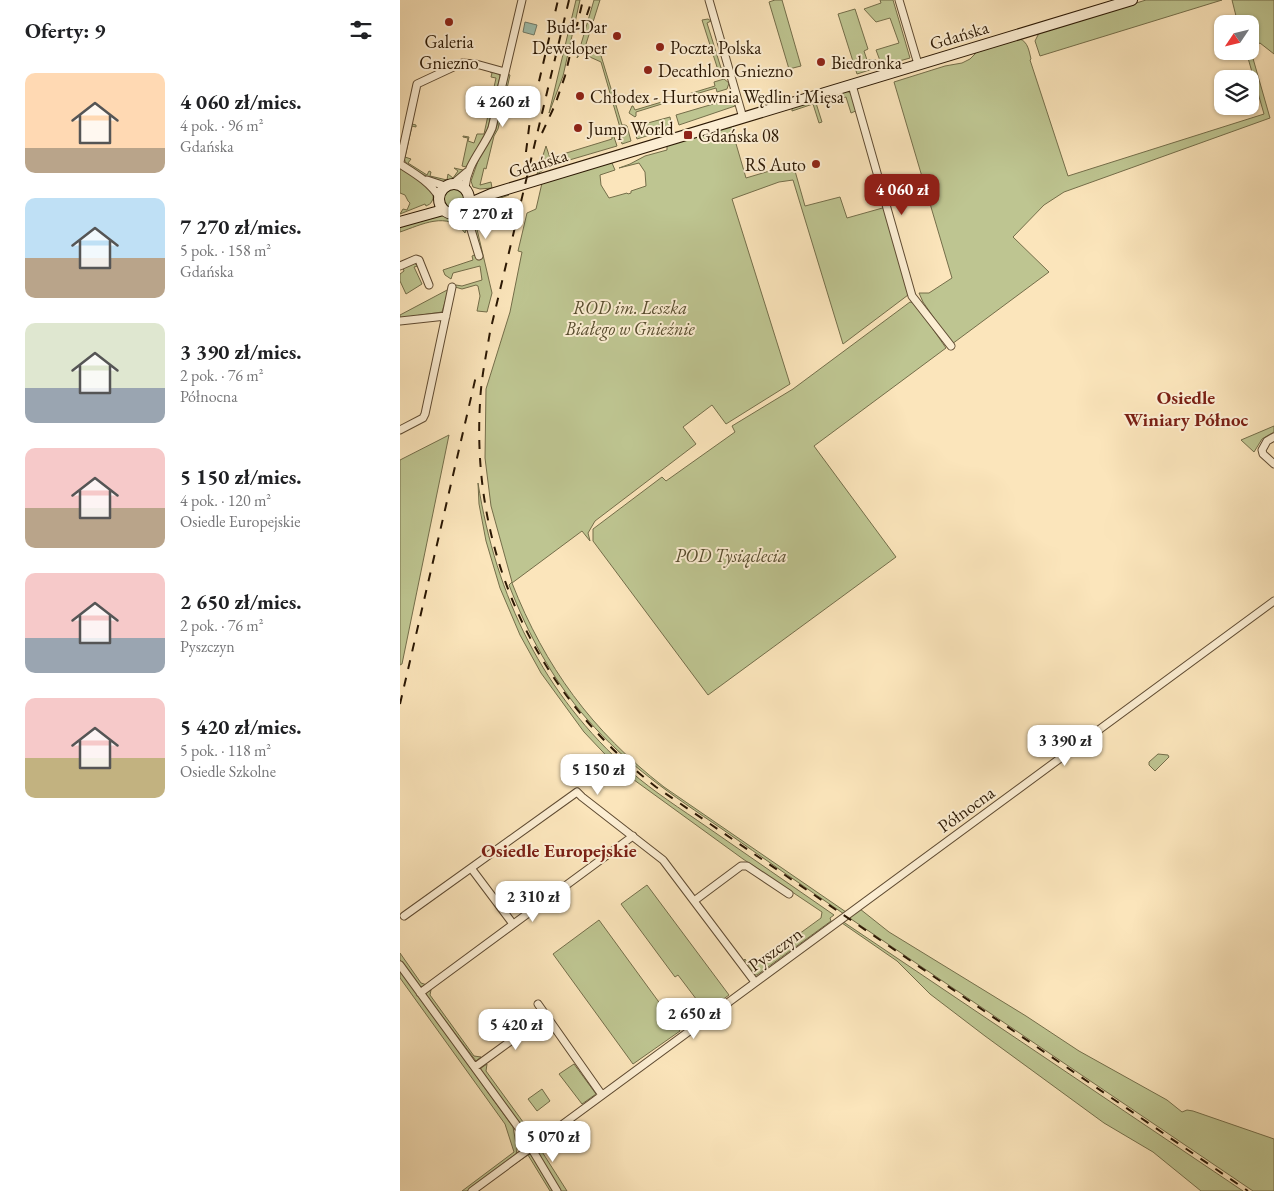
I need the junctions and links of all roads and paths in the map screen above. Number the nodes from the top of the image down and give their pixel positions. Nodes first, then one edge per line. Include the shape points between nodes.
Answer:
1 (522, 0) edge
2 (709, 0) edge
3 (899, 0) edge
4 (1132, 0) edge
5 (918, 64) junction
6 (505, 72) junction
7 (852, 85) junction
8 (744, 118) junction
9 (400, 163) edge
10 (467, 172) junction
11 (420, 177) junction
12 (449, 185) junction
13 (466, 190) junction
14 (491, 194) junction
15 (440, 203) junction
16 (467, 206) junction
17 (457, 214) junction
18 (400, 222) edge
19 (471, 230) junction
20 (479, 256) dead end
21 (400, 266) edge
22 (429, 284) dead end
23 (452, 287) dead end
24 (446, 316) junction
25 (400, 321) edge
26 (951, 346) dead end
27 (400, 430) edge
28 (1274, 437) edge
29 (1274, 464) edge
30 (1274, 601) edge
31 (633, 836) junction
32 (471, 868) junction
33 (789, 894) dead end
34 (694, 901) junction
35 (404, 916) dead end
36 (844, 917) joint
37 (513, 924) junction
38 (400, 965) edge
39 (755, 982) junction
40 (420, 993) junction
41 (538, 1004) dead end
42 (545, 1016) junction
43 (475, 1067) junction
44 (602, 1095) junction
45 (530, 1146) junction
46 (472, 1191) edge
47 (557, 1191) edge

1 - 6 street
2 - 8 street
3 - 5 street
4 - 5 street, Gdańska
5 - 7 street, Gdańska
6 - 9 street via 462,63 417,84
6 - 10 street via 488,139
7 - 8 street, Gdańska
7 - 26 street via 912,296
8 - 14 street, Gdańska
9 - 11 street
10 - 12 street
10 - 13 street
11 - 12 street
11 - 15 street via 433,188
12 - 13 street via 460,185
12 - 15 street via 441,191
13 - 14 street, Gdańska
13 - 16 street
14 - 16 street, Gdańska
15 - 17 street via 450,213
15 - 18 street
16 - 17 street
16 - 19 street
17 - 19 street
19 - 20 street
21 - 22 street via 419,260
23 - 24 street
24 - 25 street
24 - 27 street via 425,416
28 - 29 street via 1262,450
30 - 36 street, Północna
31 - 32 street via 577,792
31 - 34 street via 664,860
31 - 37 street
32 - 35 street
32 - 37 street
33 - 34 street via 747,866 741,866
34 - 39 street
36 - 39 street, Pyszczyn
37 - 40 street
38 - 40 street
39 - 44 street, Pyszczyn
40 - 43 street
41 - 42 street
42 - 43 street
42 - 44 street
43 - 45 street
44 - 45 street, Pyszczyn
45 - 46 street, Pyszczyn
45 - 47 street

